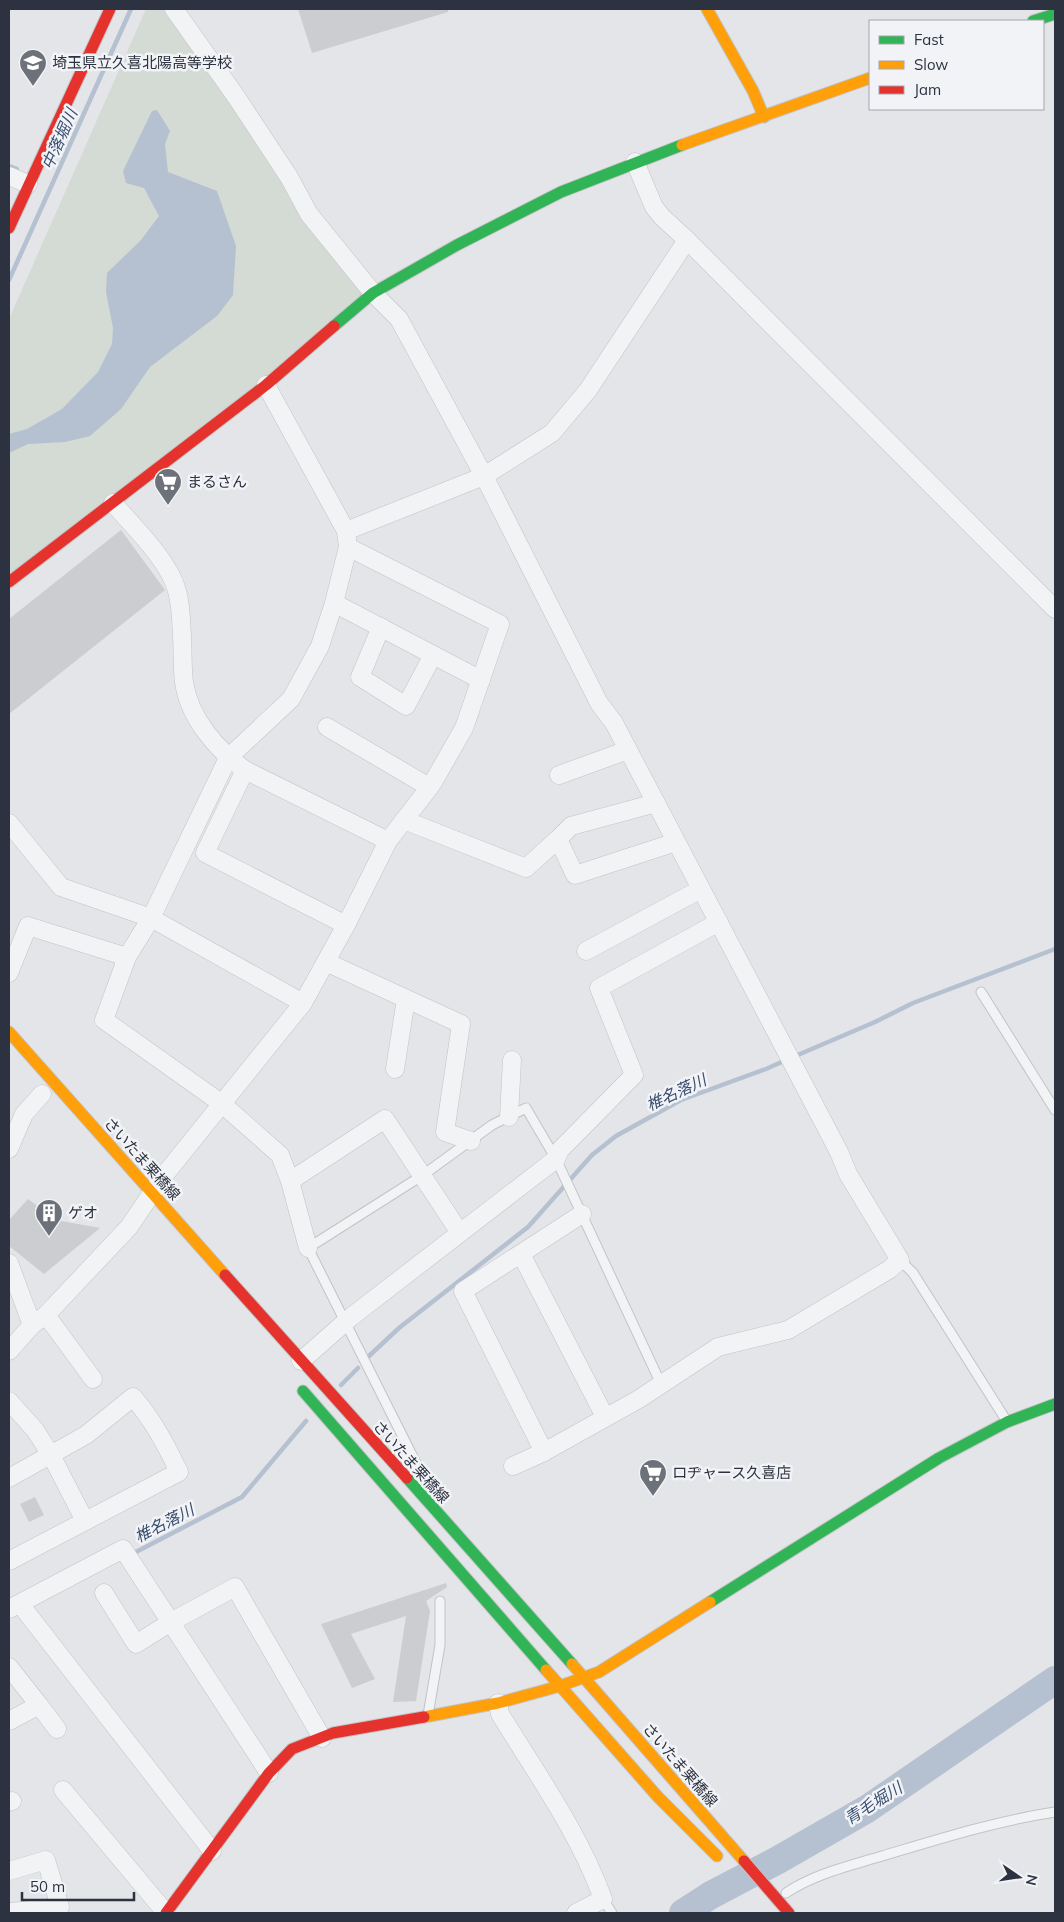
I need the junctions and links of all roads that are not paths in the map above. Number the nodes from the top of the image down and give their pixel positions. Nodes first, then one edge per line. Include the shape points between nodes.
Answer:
1 (110, 9) edge
2 (174, 9) edge
3 (707, 9) edge
4 (1055, 14) edge
5 (1036, 20) edge
6 (869, 78) edge
7 (764, 117) junction
8 (635, 162) junction
9 (9, 176) edge
10 (28, 184) junction
11 (9, 228) edge
12 (687, 240) junction
13 (373, 293) junction
14 (266, 385) junction
15 (484, 476) junction
16 (113, 502) junction
17 (347, 539) junction
18 (9, 582) edge
19 (334, 603) junction
20 (1055, 609) edge
21 (381, 627) junction
22 (433, 655) junction
23 (480, 680) junction
24 (327, 727) dead end
25 (628, 750) junction
26 (228, 758) junction
27 (245, 770) junction
28 (559, 775) dead end
29 (429, 787) junction
30 (656, 803) junction
31 (404, 820) junction
32 (9, 823) edge
33 (558, 839) junction
34 (388, 841) junction
35 (676, 842) junction
36 (701, 889) junction
37 (151, 918) junction
38 (719, 922) junction
39 (346, 925) junction
40 (586, 951) dead end
41 (126, 957) junction
42 (326, 962) junction
43 (9, 972) edge
44 (981, 992) dead end
45 (406, 999) junction
46 (303, 1003) junction
47 (9, 1032) edge
48 (512, 1060) dead end
49 (395, 1069) dead end
50 (42, 1094) dead end
51 (221, 1103) junction
52 (1055, 1110) edge
53 (509, 1117) junction
54 (471, 1141) junction
55 (9, 1148) edge
56 (556, 1159) junction
57 (423, 1175) junction
58 (290, 1181) junction
59 (145, 1203) junction
60 (582, 1214) junction
61 (460, 1233) junction
62 (308, 1248) junction
63 (521, 1254) junction
64 (900, 1260) junction
65 (9, 1263) edge
66 (39, 1320) junction
67 (345, 1322) junction
68 (9, 1351) edge
69 (301, 1361) junction
70 (93, 1379) dead end
71 (661, 1384) junction
72 (298, 1385) dead end
73 (9, 1401) edge
74 (1055, 1404) edge
75 (605, 1417) junction
76 (1007, 1422) junction
77 (544, 1452) junction
78 (51, 1455) junction
79 (513, 1466) dead end
80 (9, 1478) edge
81 (418, 1492) junction
82 (85, 1521) junction
83 (9, 1562) edge
84 (104, 1593) dead end
85 (440, 1602) dead end
86 (14, 1606) edge
87 (171, 1622) junction
88 (9, 1667) edge
89 (585, 1678) junction
90 (560, 1686) junction
91 (498, 1703) junction
92 (39, 1704) junction
93 (428, 1716) junction
94 (9, 1721) edge
95 (57, 1729) dead end
96 (322, 1738) junction
97 (269, 1773) junction
98 (63, 1790) dead end
99 (1055, 1812) edge
100 (212, 1850) junction
101 (725, 1865) dead end
102 (9, 1871) edge
103 (786, 1893) dead end
104 (607, 1906) edge
105 (12, 1913) edge
106 (166, 1913) edge
107 (576, 1913) edge
108 (789, 1913) edge

1 - 10 street
2 - 13 street via 289,177 309,214
3 - 7 street
4 - 5 street
6 - 7 street
7 - 8 street
8 - 12 street via 654,207
8 - 13 street via 561,192 457,245
9 - 10 street
10 - 11 street
12 - 15 street via 588,390 552,433
12 - 20 street
13 - 14 street
13 - 15 street via 399,319
14 - 16 street
14 - 17 street
15 - 17 street
15 - 25 street via 599,702
16 - 18 street
16 - 26 street via 174,581 180,610 184,683 193,710
17 - 19 street
17 - 23 street via 500,624
19 - 21 street
19 - 26 street via 320,646 291,699
21 - 22 street
21 - 22 street via 360,677 406,706
22 - 23 street
23 - 29 street via 464,728
24 - 29 street
25 - 28 street
25 - 30 street
26 - 27 street
26 - 37 street
27 - 34 street
27 - 39 street via 205,853
29 - 31 street
30 - 33 street via 571,826
30 - 35 street
31 - 33 street via 526,868
31 - 34 street
32 - 37 street via 61,888
33 - 35 street via 575,874
34 - 39 street
35 - 36 street
36 - 38 street
36 - 40 street
37 - 41 street
37 - 46 street
38 - 56 street via 599,988 634,1075 560,1150
38 - 64 street via 848,1174
39 - 42 street
41 - 43 street via 28,926
41 - 51 street via 104,1020
42 - 45 street
42 - 46 street
44 - 52 lane
45 - 49 street
45 - 54 street via 461,1024 445,1132
46 - 51 street
47 - 59 street, さいたま栗橋線
48 - 53 street
50 - 55 street via 24,1114
51 - 58 street via 280,1155
51 - 59 street
53 - 54 lane
53 - 56 lane via 526,1108
54 - 57 lane
56 - 60 lane
56 - 61 street
57 - 58 street via 385,1119
57 - 61 street
57 - 62 lane
58 - 62 street
59 - 66 street via 129,1228
59 - 69 street, さいたま栗橋線
60 - 63 street
60 - 71 lane
61 - 67 street
62 - 67 lane
63 - 75 street
63 - 77 street via 463,1291
64 - 71 street via 788,1330 718,1347
64 - 76 lane via 913,1273
65 - 66 street
66 - 68 street
66 - 70 street
67 - 69 street
67 - 81 lane via 418,1467
69 - 81 street, さいたま栗橋線
71 - 75 street
72 - 90 street
73 - 78 street via 35,1430
74 - 76 street
75 - 77 street
76 - 89 street via 939,1458
77 - 79 street
78 - 80 street
78 - 82 street
78 - 82 street via 86,1435 132,1397 147,1413 180,1472
81 - 89 street, さいたま栗橋線
82 - 83 street
84 - 87 street via 136,1644
85 - 93 lane via 440,1645
86 - 87 street via 123,1549
86 - 100 street
87 - 96 street via 235,1587
87 - 97 street
88 - 92 street
89 - 90 street
89 - 108 street, さいたま栗橋線
90 - 91 street
90 - 101 street via 658,1797
91 - 93 street
91 - 104 street via 500,1714 594,1874
92 - 94 street
92 - 95 street
93 - 96 street
96 - 97 street via 292,1749
97 - 100 street
98 - 106 street
99 - 103 lane via 952,1834 824,1874
100 - 106 street
102 - 105 street via 46,1860 60,1907
104 - 107 street

